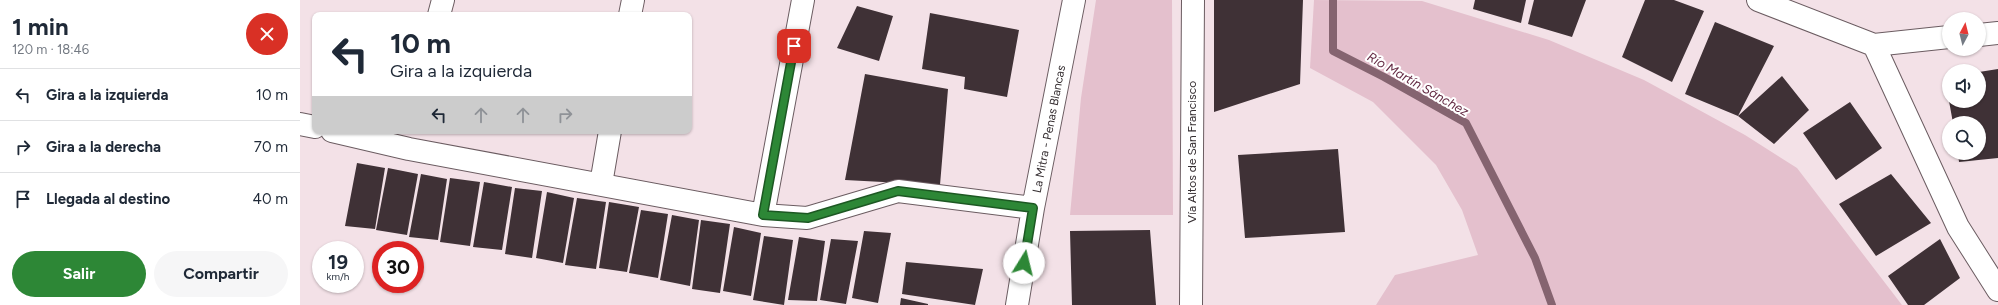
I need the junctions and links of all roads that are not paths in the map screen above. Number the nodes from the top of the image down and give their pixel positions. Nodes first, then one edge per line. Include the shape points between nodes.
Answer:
1 (443, 0) edge
2 (633, 0) edge
3 (803, 0) edge
4 (1074, 0) edge
5 (1193, 0) edge
6 (1758, 0) edge
7 (440, 12) edge
8 (631, 12) edge
9 (1998, 33) edge
10 (1986, 34) edge
11 (1942, 38) edge
12 (1874, 45) junction
13 (300, 124) edge
14 (312, 126) edge
15 (358, 134) edge
16 (609, 134) edge
17 (411, 140) edge
18 (601, 184) junction
19 (1033, 208) junction
20 (763, 215) junction
21 (1998, 290) edge
22 (1017, 305) edge
23 (1191, 305) edge

1 - 7 street
2 - 8 street
3 - 20 street
4 - 19 street, La Mitra - Penas Blancas
5 - 23 street, Vía Altos de San Francisco
6 - 12 street
9 - 10 street
11 - 12 street
12 - 21 street via 1958,227
13 - 14 street
15 - 17 street
16 - 18 street
17 - 18 street
18 - 20 street
19 - 20 street via 898,191 808,218
19 - 22 street, La Mitra - Penas Blancas

